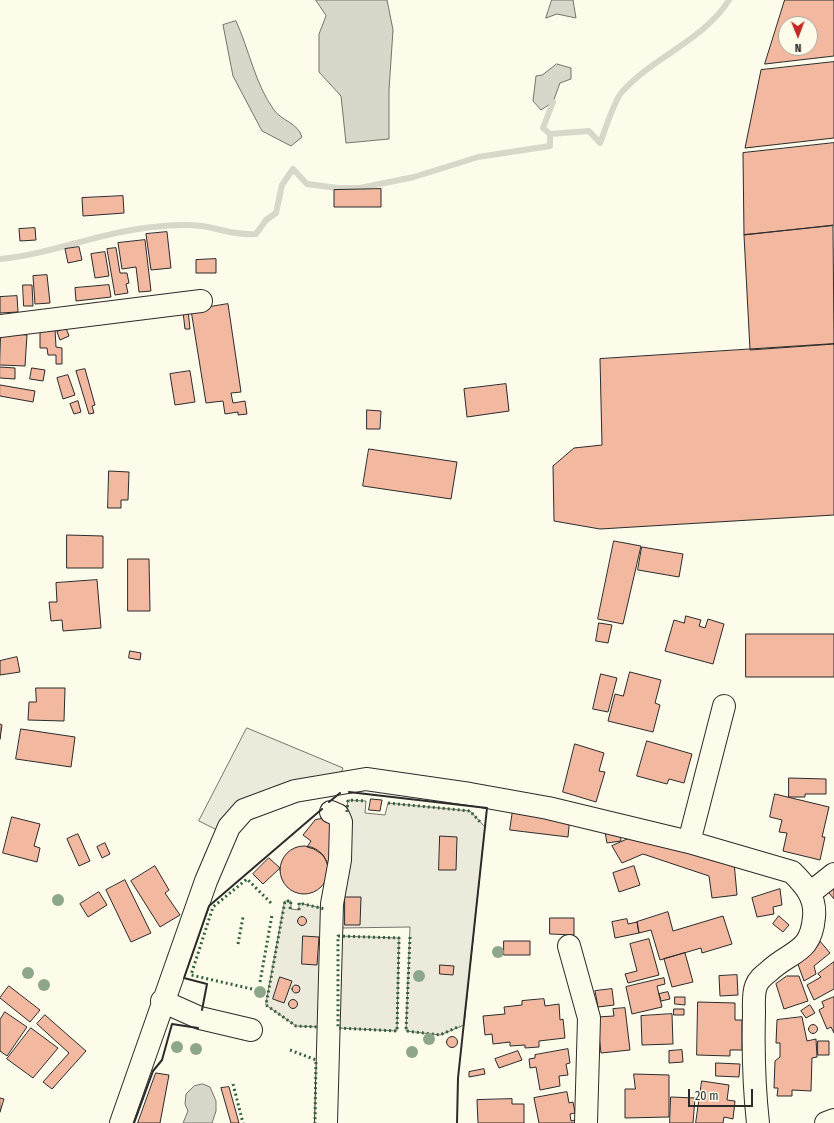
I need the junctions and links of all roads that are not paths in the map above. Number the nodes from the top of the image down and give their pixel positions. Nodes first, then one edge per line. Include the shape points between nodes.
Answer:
1 (201, 301) dead end
2 (0, 326) edge
3 (724, 706) dead end
4 (331, 812) dead end
5 (689, 842) junction
6 (834, 874) edge
7 (810, 893) junction
8 (569, 946) dead end
9 (162, 1002) junction
10 (251, 1030) dead end
11 (834, 1120) edge
12 (121, 1123) edge
13 (326, 1123) edge
14 (586, 1123) edge
15 (758, 1123) edge
16 (826, 1123) edge

1 - 2 street
3 - 5 street
4 - 13 street via 338,815 341,822 340,860 332,904
5 - 7 street via 792,872 805,884
5 - 9 street via 548,808 366,779 295,791 244,810 230,828 206,881
6 - 7 street
7 - 15 street via 814,912 813,931 809,940 761,978 755,990 753,1035
8 - 14 street via 589,1018
9 - 10 street via 200,1018
9 - 12 street
11 - 16 street

